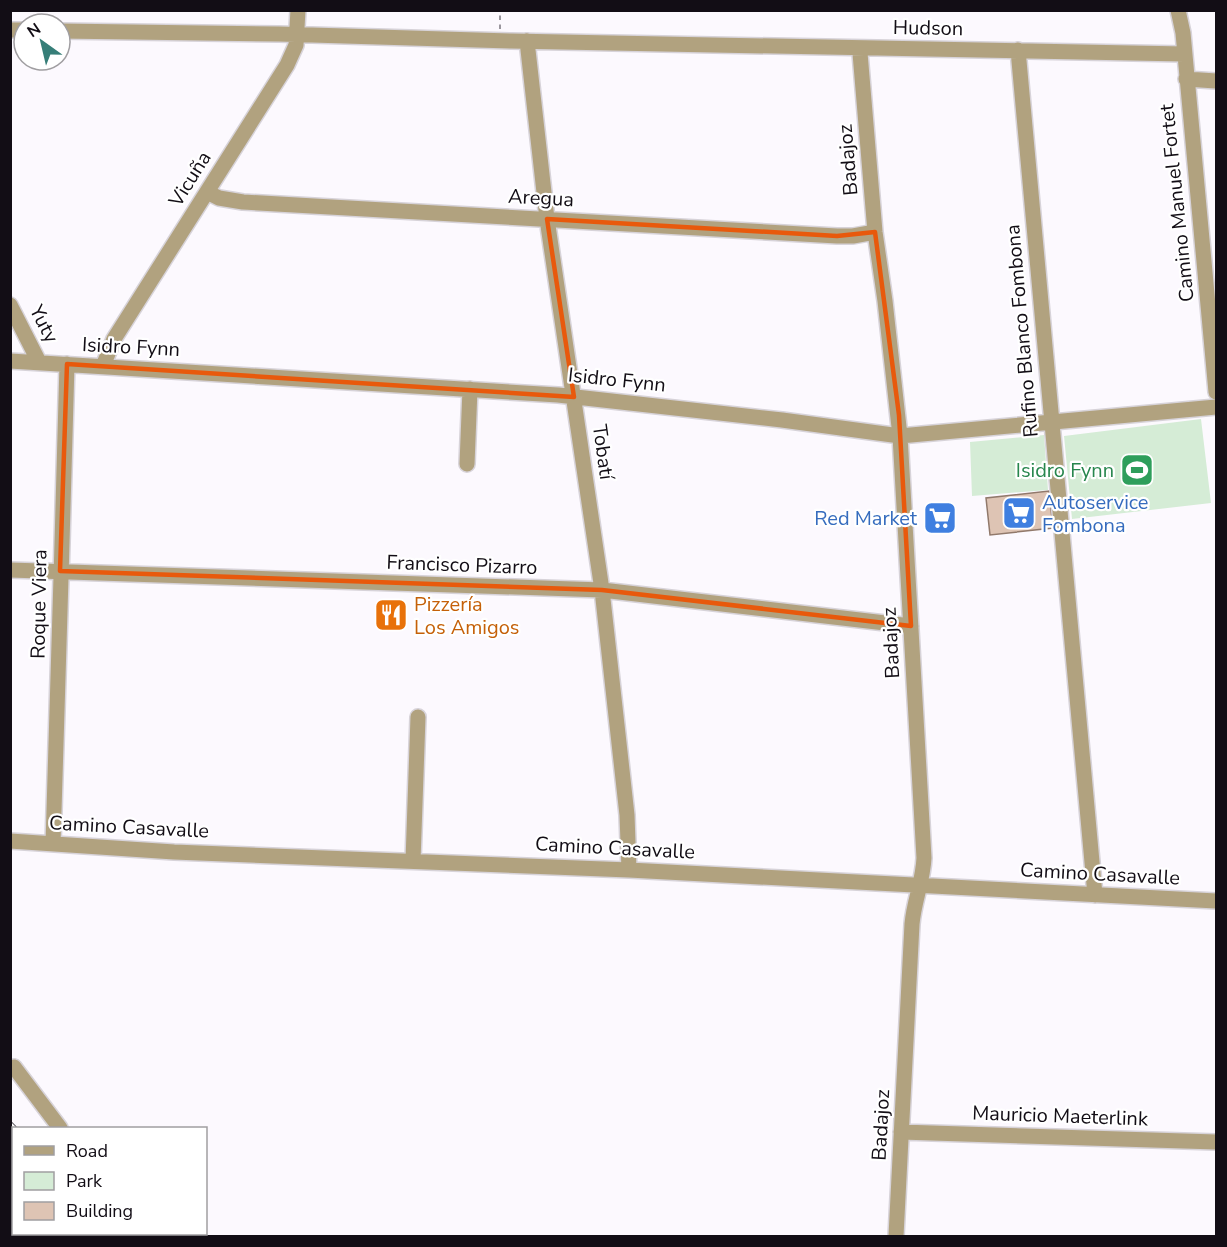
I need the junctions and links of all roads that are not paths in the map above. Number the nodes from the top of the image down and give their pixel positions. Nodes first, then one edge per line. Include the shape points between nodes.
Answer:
1 (298, 10) edge
2 (1178, 10) edge
3 (72, 31) edge
4 (297, 35) junction
5 (527, 41) junction
6 (861, 48) junction
7 (1018, 50) junction
8 (1184, 54) junction
9 (1186, 79) junction
10 (1216, 81) edge
11 (207, 192) junction
12 (547, 219) junction
13 (875, 232) junction
14 (10, 305) edge
15 (10, 361) edge
16 (39, 362) junction
17 (67, 364) junction
18 (102, 366) junction
19 (470, 389) junction
20 (1216, 392) edge
21 (574, 397) junction
22 (1216, 407) edge
23 (1051, 423) junction
24 (900, 436) junction
25 (467, 464) dead end
26 (10, 570) edge
27 (60, 572) junction
28 (602, 590) junction
29 (911, 626) junction
30 (418, 717) dead end
31 (10, 841) edge
32 (53, 844) junction
33 (413, 861) junction
34 (629, 870) junction
35 (920, 887) junction
36 (1095, 895) junction
37 (1216, 901) edge
38 (14, 1067) dead end
39 (59, 1127) edge
40 (902, 1132) junction
41 (1216, 1142) edge
42 (896, 1236) edge

1 - 4 street, Vicuña
2 - 8 street, Camino Manuel Fortet
3 - 4 street, Hudson
4 - 5 street, Hudson
4 - 11 street, Vicuña via 287,65
5 - 6 street, Hudson
5 - 12 street, Tobatí
6 - 7 street, Hudson
6 - 13 street, Badajoz
7 - 8 street, Hudson
7 - 23 street, Rufino Blanco Fombona
8 - 9 street, Camino Manuel Fortet
9 - 10 street
9 - 20 street, Camino Manuel Fortet
11 - 12 street, Aregua via 243,202
11 - 18 street, Vicuña via 114,339
12 - 13 street, Aregua via 837,236
12 - 21 street, Tobatí
13 - 24 street, Badajoz
14 - 16 street, Yuty
15 - 16 street, Isidro Fynn
16 - 17 street, Isidro Fynn
17 - 18 street, Isidro Fynn
17 - 27 street, Roque Viera
18 - 19 street, Isidro Fynn
19 - 21 street, Isidro Fynn
19 - 25 street
21 - 24 street, Isidro Fynn
21 - 28 street, Tobatí
22 - 23 street, Isidro Fynn
23 - 24 street, Isidro Fynn
23 - 36 street, Rufino Blanco Fombona
24 - 29 street, Badajoz
26 - 27 street, Francisco Pizarro
27 - 28 street, Francisco Pizarro
27 - 32 street, Roque Viera
28 - 29 street, Francisco Pizarro
28 - 34 street, Tobatí via 627,815
29 - 35 street, Badajoz via 924,858
30 - 33 street
31 - 32 street, Camino Casavalle
32 - 33 street, Camino Casavalle
33 - 34 street, Camino Casavalle
34 - 35 street, Camino Casavalle
35 - 36 street, Camino Casavalle
35 - 40 street, Badajoz via 912,924
36 - 37 street, Camino Casavalle
38 - 39 street
40 - 41 street, Mauricio Maeterlink
40 - 42 street, Badajoz

